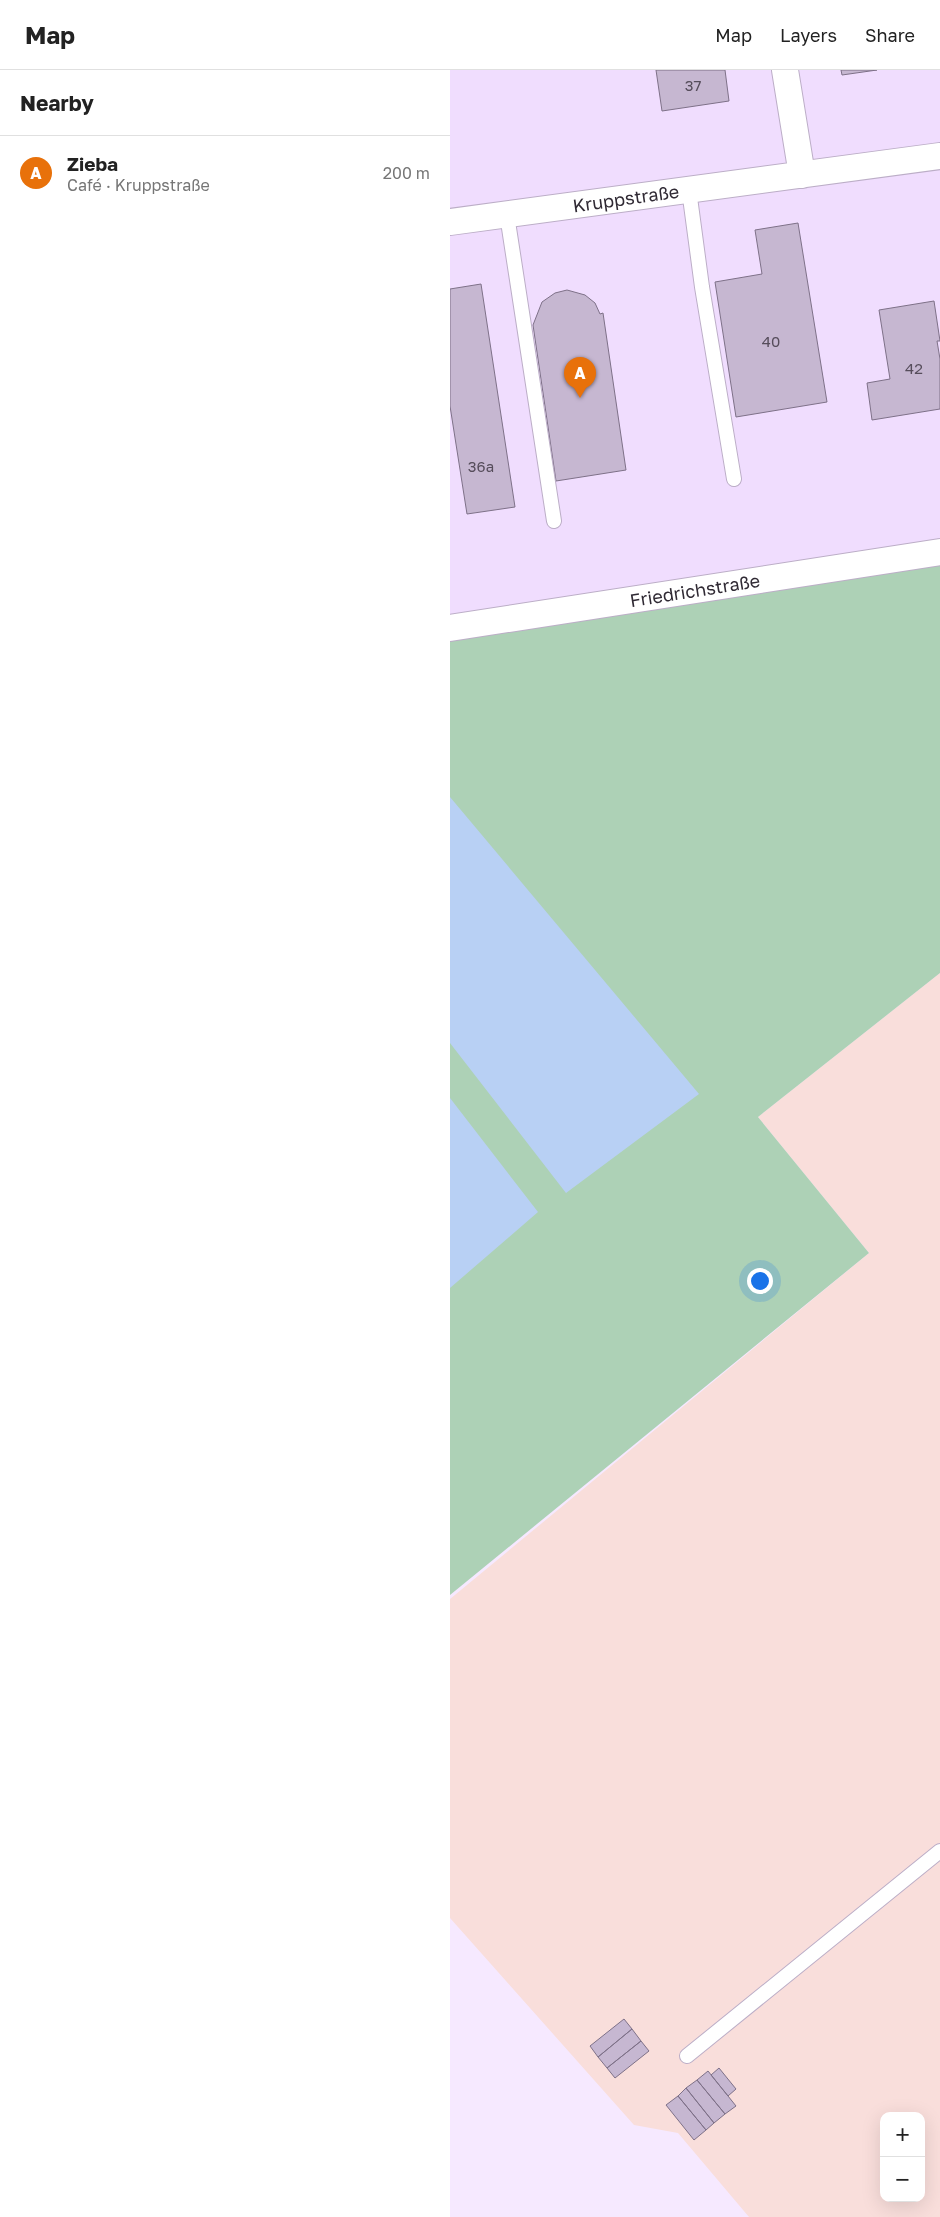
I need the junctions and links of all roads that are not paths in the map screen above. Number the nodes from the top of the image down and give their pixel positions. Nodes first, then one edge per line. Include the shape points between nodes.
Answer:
1 (785, 70) edge
2 (940, 156) edge
3 (802, 175) junction
4 (689, 190) junction
5 (507, 215) junction
6 (450, 222) edge
7 (734, 479) dead end
8 (554, 521) dead end
9 (940, 552) edge
10 (450, 628) edge
11 (940, 1851) edge
12 (687, 2056) dead end

1 - 3 street
2 - 3 street, Kruppstraße
3 - 4 street, Kruppstraße
4 - 5 street, Kruppstraße
4 - 7 lane
5 - 6 street, Kruppstraße
5 - 8 lane
9 - 10 street, Friedrichstraße
11 - 12 lane

